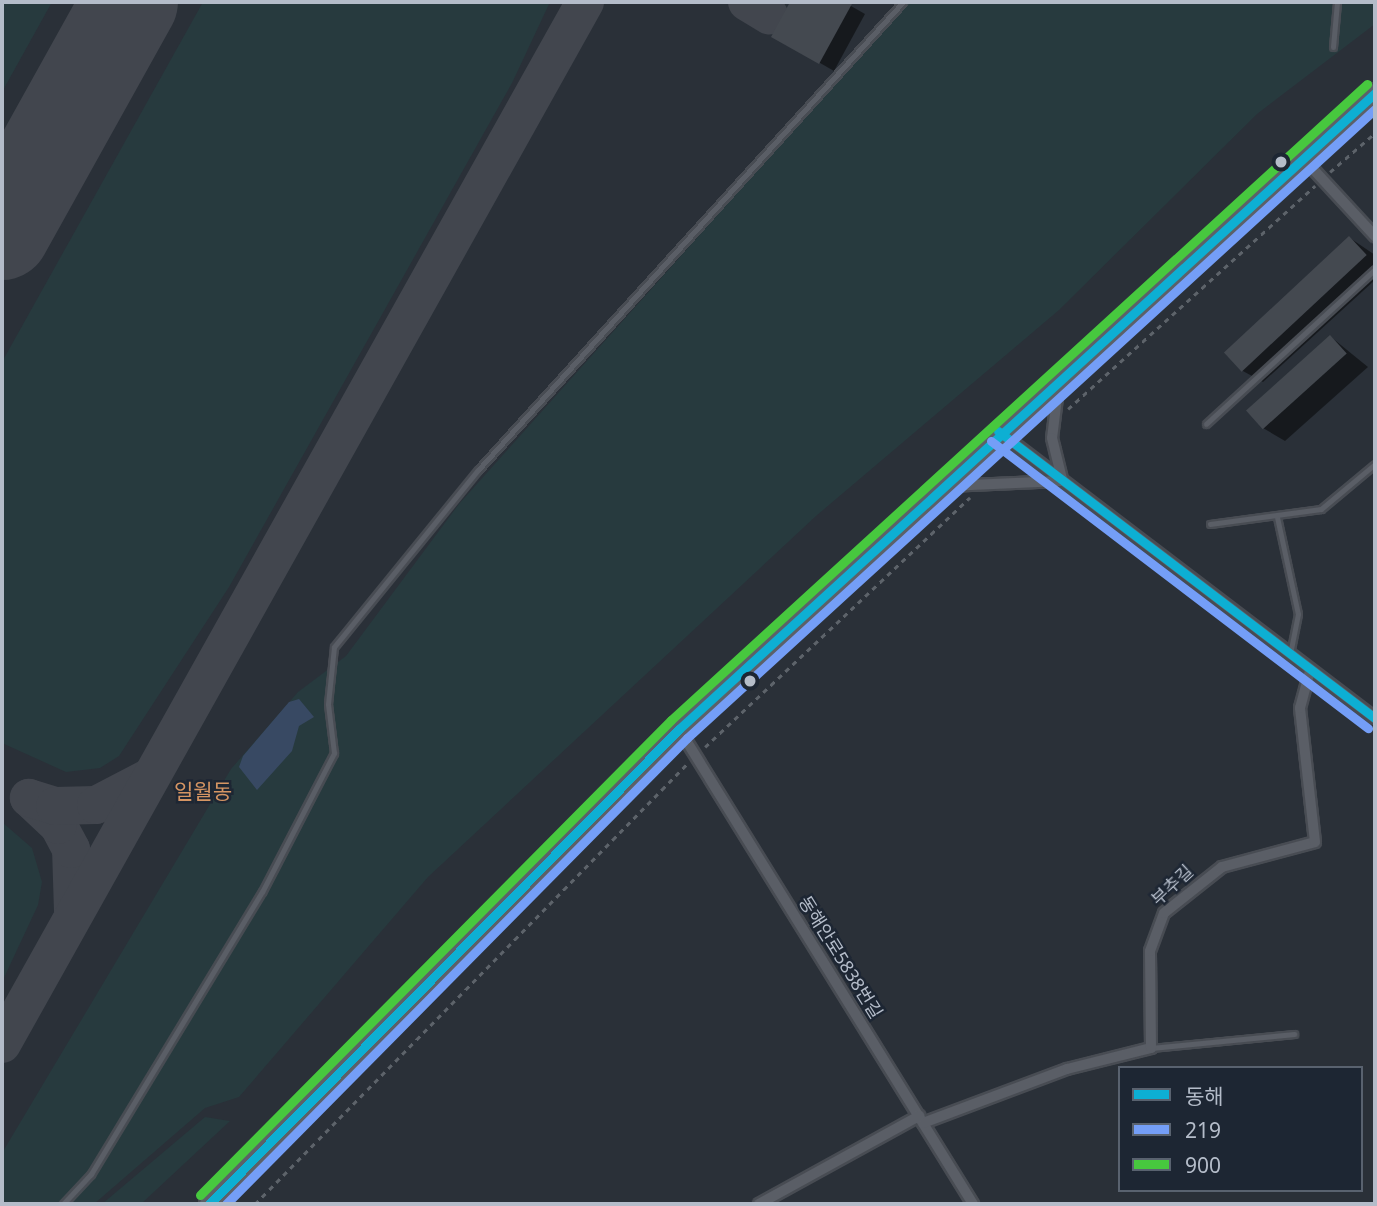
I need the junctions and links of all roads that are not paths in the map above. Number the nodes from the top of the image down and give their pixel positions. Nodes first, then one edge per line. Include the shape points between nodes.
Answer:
1 (903, 2) edge
2 (1338, 2) edge
3 (1333, 47) dead end
4 (1375, 93) edge
5 (1302, 157) junction
6 (1375, 236) edge
7 (1375, 270) edge
8 (1059, 376) junction
9 (1206, 424) dead end
10 (998, 431) junction
11 (1375, 464) edge
12 (1064, 482) junction
13 (937, 486) junction
14 (1277, 517) junction
15 (1210, 524) dead end
16 (1289, 655) junction
17 (1310, 670) junction
18 (1375, 718) edge
19 (679, 729) junction
20 (1294, 1034) dead end
21 (1151, 1048) junction
22 (921, 1120) junction
23 (63, 1204) edge
24 (209, 1204) edge
25 (759, 1204) edge
26 (973, 1204) edge

1 - 23 lane via 487,459 334,647 328,704 334,753 255,904 91,1174
2 - 3 lane
4 - 5 main road
5 - 6 street
5 - 8 main road
7 - 9 lane
8 - 10 main road
8 - 12 street via 1052,438
10 - 12 street
10 - 13 main road
11 - 14 lane via 1328,506
12 - 13 street
12 - 16 street
13 - 19 main road
14 - 15 lane
14 - 16 lane via 1298,614
16 - 17 street
17 - 18 street
17 - 21 street, 부추길 via 1300,708 1314,842 1222,867 1164,914 1150,951
19 - 22 street, 동해안로5838번길
19 - 24 main road
20 - 21 lane
21 - 22 street via 1067,1069
22 - 25 street
22 - 26 street, 동해안로5838번길

